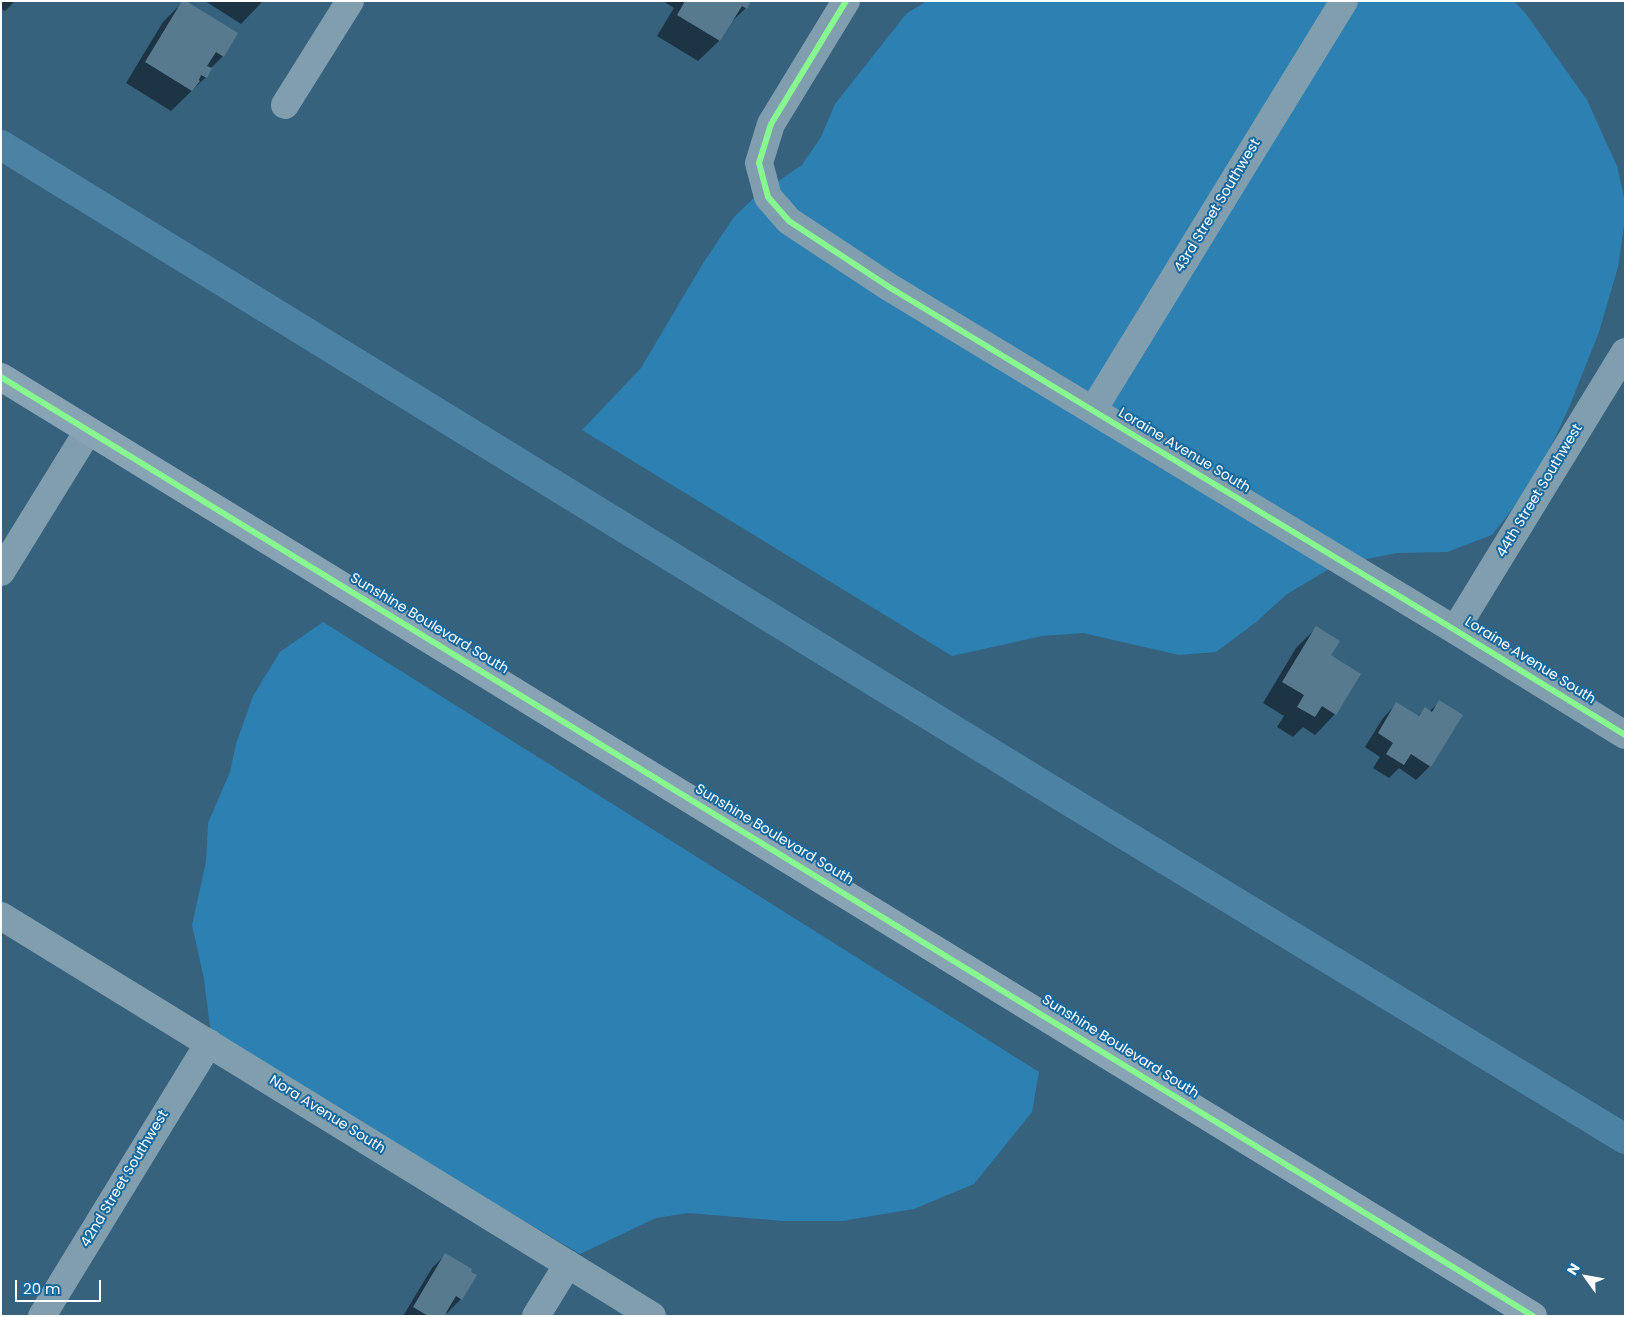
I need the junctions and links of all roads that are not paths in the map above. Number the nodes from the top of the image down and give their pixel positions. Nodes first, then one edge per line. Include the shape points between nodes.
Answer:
1 (350, 1) edge
2 (846, 1) edge
3 (1344, 1) edge
4 (286, 105) dead end
5 (1625, 352) edge
6 (1, 377) edge
7 (1093, 410) junction
8 (88, 431) junction
9 (1, 572) edge
10 (1455, 630) junction
11 (1625, 735) edge
12 (1, 916) edge
13 (209, 1042) junction
14 (568, 1264) junction
15 (42, 1316) edge
16 (536, 1316) edge
17 (652, 1316) edge
18 (1533, 1316) edge

1 - 4 street
2 - 7 street, Loraine Avenue South via 771,124 759,163 768,197 789,221 889,287
3 - 7 street, 43rd Street Southwest
5 - 10 street, 44th Street Southwest
6 - 8 street, Sunshine Boulevard South
7 - 10 street, Loraine Avenue South
8 - 9 street
8 - 18 street, Sunshine Boulevard South
10 - 11 street, Loraine Avenue South
12 - 13 street, Nora Avenue South
13 - 14 street, Nora Avenue South
13 - 15 street, 42nd Street Southwest
14 - 16 street
14 - 17 street, Nora Avenue South

